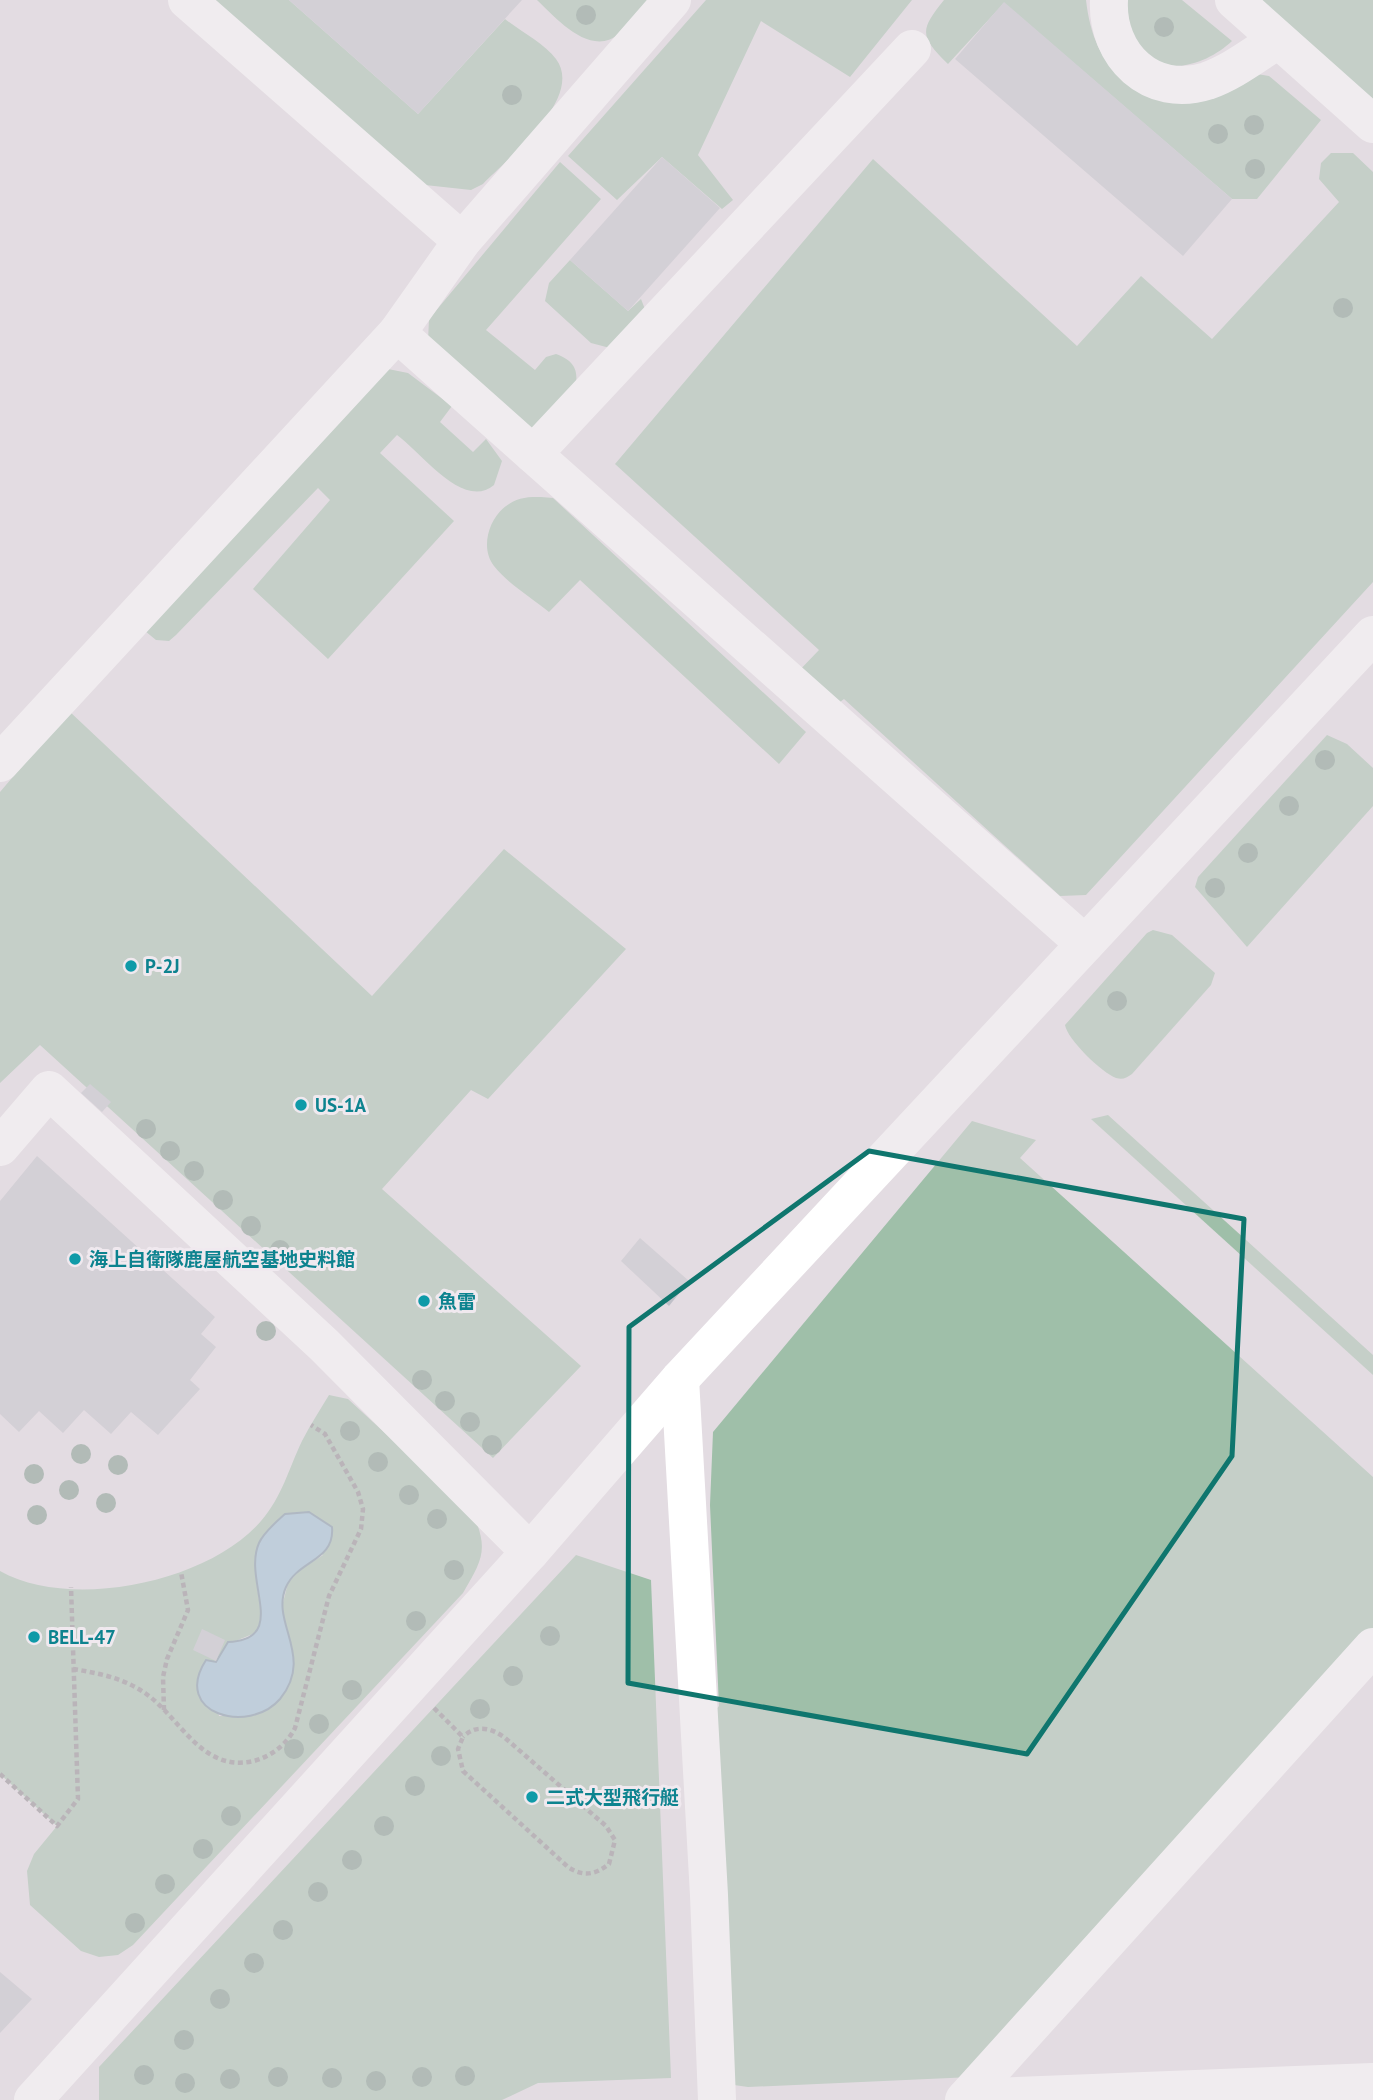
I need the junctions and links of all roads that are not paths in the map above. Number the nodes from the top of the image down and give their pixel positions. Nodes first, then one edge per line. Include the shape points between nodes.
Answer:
1 (187, 0) edge
2 (672, 0) edge
3 (1109, 0) edge
4 (1234, 0) edge
5 (1278, 40) junction
6 (912, 49) dead end
7 (1373, 124) edge
8 (462, 241) junction
9 (397, 333) junction
10 (533, 454) junction
11 (1373, 635) edge
12 (0, 763) edge
13 (1085, 944) junction
14 (0, 1147) edge
15 (680, 1379) junction
16 (530, 1552) junction
17 (1373, 1647) edge
18 (1373, 2082) edge
19 (965, 2099) edge
20 (33, 2100) edge
21 (717, 2100) edge

1 - 8 street
2 - 8 street
3 - 5 street via 1108,23 1116,44 1143,74 1162,83 1206,81
4 - 5 street
5 - 7 street
6 - 10 street
8 - 9 street
9 - 10 street
9 - 12 street
10 - 13 street
11 - 13 street
13 - 15 street
14 - 16 street via 49,1090 324,1345
15 - 16 street
15 - 21 street
16 - 20 street
17 - 19 street
18 - 19 street

